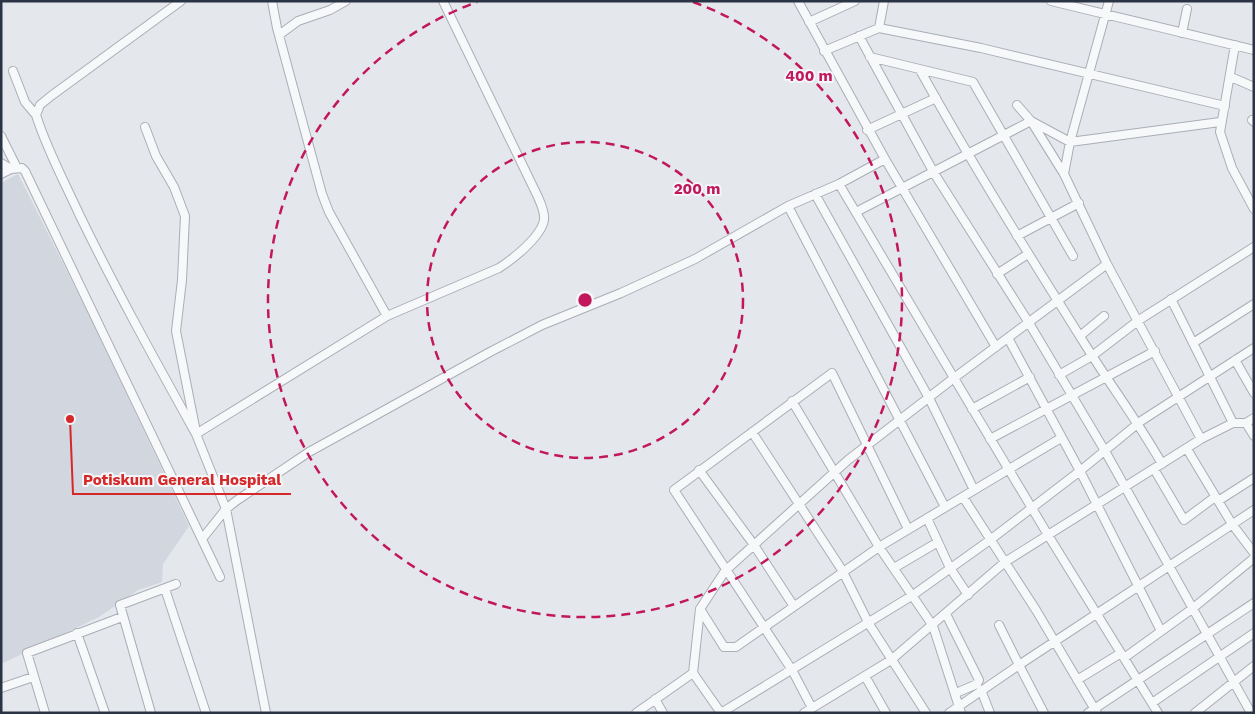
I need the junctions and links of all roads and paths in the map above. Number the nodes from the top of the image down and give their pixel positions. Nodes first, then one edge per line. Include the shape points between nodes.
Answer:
1 (181, 1) edge
2 (272, 1) edge
3 (346, 1) edge
4 (443, 1) edge
5 (798, 1) edge
6 (855, 1) edge
7 (884, 1) edge
8 (1051, 1) edge
9 (1109, 1) edge
10 (1187, 9) dead end
11 (1106, 15) junction
12 (808, 22) junction
13 (879, 28) junction
14 (1182, 33) junction
15 (279, 35) junction
16 (859, 36) junction
17 (1235, 45) junction
18 (1254, 50) edge
19 (824, 51) junction
20 (870, 57) junction
21 (920, 70) junction
22 (13, 71) dead end
23 (1088, 74) junction
24 (1230, 76) junction
25 (1254, 87) edge
26 (936, 98) junction
27 (1017, 105) dead end
28 (1225, 106) junction
29 (902, 114) junction
30 (36, 115) junction
31 (1031, 121) junction
32 (1220, 122) junction
33 (145, 127) dead end
34 (867, 130) junction
35 (1, 136) edge
36 (1003, 136) junction
37 (1070, 142) junction
38 (968, 156) junction
39 (885, 159) junction
40 (1, 163) edge
41 (14, 169) junction
42 (934, 173) junction
43 (1, 174) edge
44 (1064, 174) junction
45 (840, 184) junction
46 (902, 189) junction
47 (815, 194) junction
48 (1079, 203) junction
49 (1253, 205) edge
50 (788, 206) junction
51 (856, 212) junction
52 (1050, 218) junction
53 (1017, 236) junction
54 (1254, 247) edge
55 (1028, 254) junction
56 (1073, 256) dead end
57 (1107, 264) junction
58 (998, 274) junction
59 (1171, 299) junction
60 (1058, 302) junction
61 (1254, 304) edge
62 (387, 316) junction
63 (1104, 316) dead end
64 (1139, 320) junction
65 (1028, 323) junction
66 (1080, 336) junction
67 (1008, 338) junction
68 (1193, 343) junction
69 (996, 347) junction
70 (1254, 348) edge
71 (1155, 351) junction
72 (1092, 356) junction
73 (1235, 360) junction
74 (1059, 375) junction
75 (1210, 376) junction
76 (1030, 377) junction
77 (954, 378) junction
78 (1106, 378) junction
79 (1254, 393) edge
80 (1071, 396) junction
81 (1179, 396) junction
82 (929, 398) junction
83 (792, 401) junction
84 (972, 408) junction
85 (1045, 410) junction
86 (1254, 418) edge
87 (899, 420) junction
88 (1138, 423) junction
89 (1233, 423) junction
90 (1246, 423) junction
91 (752, 432) junction
92 (196, 434) junction
93 (1254, 436) edge
94 (1060, 438) junction
95 (990, 439) junction
96 (1201, 439) junction
97 (866, 445) junction
98 (1187, 449) junction
99 (1105, 451) junction
100 (1162, 464) junction
101 (1009, 469) junction
102 (1154, 469) junction
103 (699, 470) junction
104 (1080, 471) junction
105 (834, 473) junction
106 (1254, 478) edge
107 (1124, 487) junction
108 (974, 490) junction
109 (963, 497) junction
110 (1217, 499) junction
111 (798, 504) junction
112 (1098, 505) junction
113 (945, 507) junction
114 (1032, 508) junction
115 (226, 509) junction
116 (1254, 510) edge
117 (927, 518) junction
118 (1232, 524) junction
119 (908, 529) junction
120 (1048, 535) junction
121 (202, 540) junction
122 (990, 540) junction
123 (938, 542) junction
124 (754, 545) junction
125 (879, 547) junction
126 (1254, 553) edge
127 (1254, 558) edge
128 (1005, 562) junction
129 (1168, 566) junction
130 (894, 568) junction
131 (950, 568) junction
132 (842, 570) junction
133 (725, 571) junction
134 (220, 577) dead end
135 (176, 584) dead end
136 (1138, 586) junction
137 (165, 589) junction
138 (968, 594) junction
139 (913, 595) junction
140 (1254, 602) edge
141 (793, 605) junction
142 (700, 609) junction
143 (1192, 609) junction
144 (946, 614) junction
145 (1097, 614) junction
146 (122, 617) junction
147 (869, 624) junction
148 (999, 625) dead end
149 (933, 626) junction
150 (764, 627) junction
151 (1161, 631) junction
152 (77, 633) junction
153 (1206, 633) junction
154 (1254, 633) edge
155 (1054, 642) junction
156 (1122, 656) junction
157 (1220, 658) junction
158 (891, 660) junction
159 (1019, 664) junction
160 (1254, 666) edge
161 (792, 670) junction
162 (693, 673) junction
163 (865, 676) junction
164 (33, 677) junction
165 (1137, 679) junction
166 (1077, 680) junction
167 (1233, 682) junction
168 (1, 688) edge
169 (981, 690) junction
170 (956, 693) junction
171 (655, 700) junction
172 (1152, 703) junction
173 (960, 709) edge
174 (807, 711) edge
175 (1093, 711) edge
176 (264, 712) edge
177 (45, 713) edge
178 (105, 713) edge
179 (151, 713) edge
180 (206, 713) edge
181 (636, 713) edge
182 (663, 713) edge
183 (721, 713) edge
184 (886, 713) edge
185 (926, 713) edge
186 (949, 713) edge
187 (990, 713) edge
188 (1044, 713) edge
189 (1158, 713) edge
190 (1195, 713) edge
191 (1252, 713) edge

1 - 30 street via 51,96 40,105
2 - 15 street
3 - 15 street via 298,21
4 - 62 street via 538,197 544,219 541,228 514,259
5 - 12 street
6 - 12 street
7 - 13 street
8 - 11 street
9 - 11 street
10 - 14 street
11 - 14 street
11 - 23 street
12 - 19 street
13 - 16 street
13 - 23 street
14 - 17 street
15 - 62 street via 322,194
16 - 19 street
16 - 20 street
17 - 18 street
17 - 24 street
19 - 34 street
20 - 21 street
20 - 29 street
21 - 26 street
21 - 36 street via 973,82
22 - 30 street via 25,102
23 - 28 street
23 - 37 street
24 - 25 street
24 - 28 street
26 - 29 street
26 - 38 street
27 - 31 street
28 - 32 street
29 - 34 street
29 - 42 street
30 - 92 street via 42,137 96,247
31 - 36 street
31 - 37 street
31 - 44 street
32 - 37 street
32 - 49 street via 1228,159
33 - 92 street via 184,216 176,331
34 - 39 street
35 - 41 street
36 - 38 street
36 - 52 street
37 - 44 street
38 - 42 street
38 - 53 street
39 - 45 street
39 - 46 street
40 - 41 street
41 - 43 street
41 - 121 street via 25,171
42 - 46 street
42 - 58 street
44 - 48 street
45 - 47 street
45 - 51 street
46 - 51 street
46 - 69 street
47 - 50 street
47 - 82 street
48 - 52 street
48 - 57 street
50 - 87 street
50 - 115 street via 695,259 542,325 490,352 310,452
51 - 77 street
52 - 53 street
52 - 56 street
53 - 55 street
54 - 59 street
55 - 58 street
55 - 60 street
57 - 60 street
57 - 64 street
58 - 65 street
59 - 64 street
59 - 68 street
60 - 65 street
60 - 66 street
61 - 68 street
62 - 92 street
63 - 66 street
64 - 71 street
64 - 72 street
65 - 67 street
65 - 74 street
66 - 72 street
67 - 69 street
67 - 76 street
68 - 75 street
69 - 77 street
70 - 73 street
71 - 78 street
71 - 81 street
72 - 74 street
72 - 78 street
73 - 75 street
73 - 79 street
74 - 80 street
75 - 81 street
75 - 89 street
76 - 84 street
76 - 85 street
77 - 82 street
77 - 84 street
78 - 80 street
78 - 88 street
80 - 85 street
80 - 99 street
81 - 88 street
81 - 96 street
82 - 87 street
82 - 108 street
83 - 91 street
83 - 97 street via 832,373
83 - 105 street
84 - 95 street
85 - 94 street
85 - 95 street
86 - 90 street
87 - 97 street
87 - 113 street
88 - 99 street
88 - 100 street
89 - 90 street
89 - 96 street
90 - 93 street
91 - 103 street
91 - 111 street
92 - 115 street
94 - 101 street
94 - 104 street
95 - 101 street
96 - 98 street
97 - 105 street
97 - 119 street
98 - 100 street
98 - 110 street
99 - 104 street
99 - 107 street
100 - 102 street
101 - 108 street
101 - 114 street
102 - 107 street
102 - 110 street via 1184,520
103 - 124 street
103 - 133 street via 674,490
104 - 112 street
104 - 114 street
105 - 111 street
105 - 125 street
106 - 110 street
107 - 112 street
107 - 129 street
108 - 109 street
109 - 113 street
109 - 122 street
110 - 118 street
111 - 124 street
111 - 132 street
112 - 120 street
112 - 136 street
113 - 117 street
114 - 120 street
114 - 122 street
115 - 121 street
115 - 176 street
116 - 118 street
117 - 119 street
117 - 123 street
118 - 126 street
118 - 129 street
119 - 125 street
120 - 128 street
120 - 145 street
121 - 134 street
122 - 128 street
122 - 131 street
123 - 130 street
123 - 131 street
124 - 133 street
124 - 141 street
125 - 130 street
125 - 132 street
127 - 143 street
128 - 138 street
128 - 155 street
129 - 136 street
129 - 143 street
130 - 139 street
131 - 138 street
131 - 139 street
132 - 141 street
132 - 147 street
133 - 142 street
133 - 150 street
135 - 137 street
136 - 145 street
136 - 151 street
137 - 146 street via 122,603
137 - 180 street
138 - 144 street
139 - 147 street
139 - 149 street
140 - 153 street
141 - 150 street
142 - 150 street via 724,647 736,647
142 - 162 street
143 - 151 street
143 - 153 street
144 - 149 street
144 - 170 street via 979,680
145 - 155 street
145 - 156 street
146 - 152 street
146 - 179 street
147 - 158 street
147 - 161 street
148 - 159 street
149 - 158 street
149 - 170 street
150 - 161 street
151 - 156 street
152 - 164 street via 27,653
152 - 178 street
153 - 157 street
153 - 165 street
154 - 157 street
155 - 159 street
155 - 166 street
156 - 165 street
156 - 166 street
157 - 167 street
157 - 172 street
158 - 163 street
158 - 185 street
159 - 169 street
159 - 188 street
160 - 167 street
161 - 174 street
161 - 183 street
162 - 171 street
162 - 183 street
163 - 174 street
163 - 184 street
164 - 168 street
164 - 177 street
165 - 172 street
165 - 175 street
166 - 175 street
167 - 190 street
167 - 191 street
169 - 173 street
169 - 187 street
170 - 173 street
171 - 181 street
171 - 182 street
172 - 189 street
173 - 186 street

